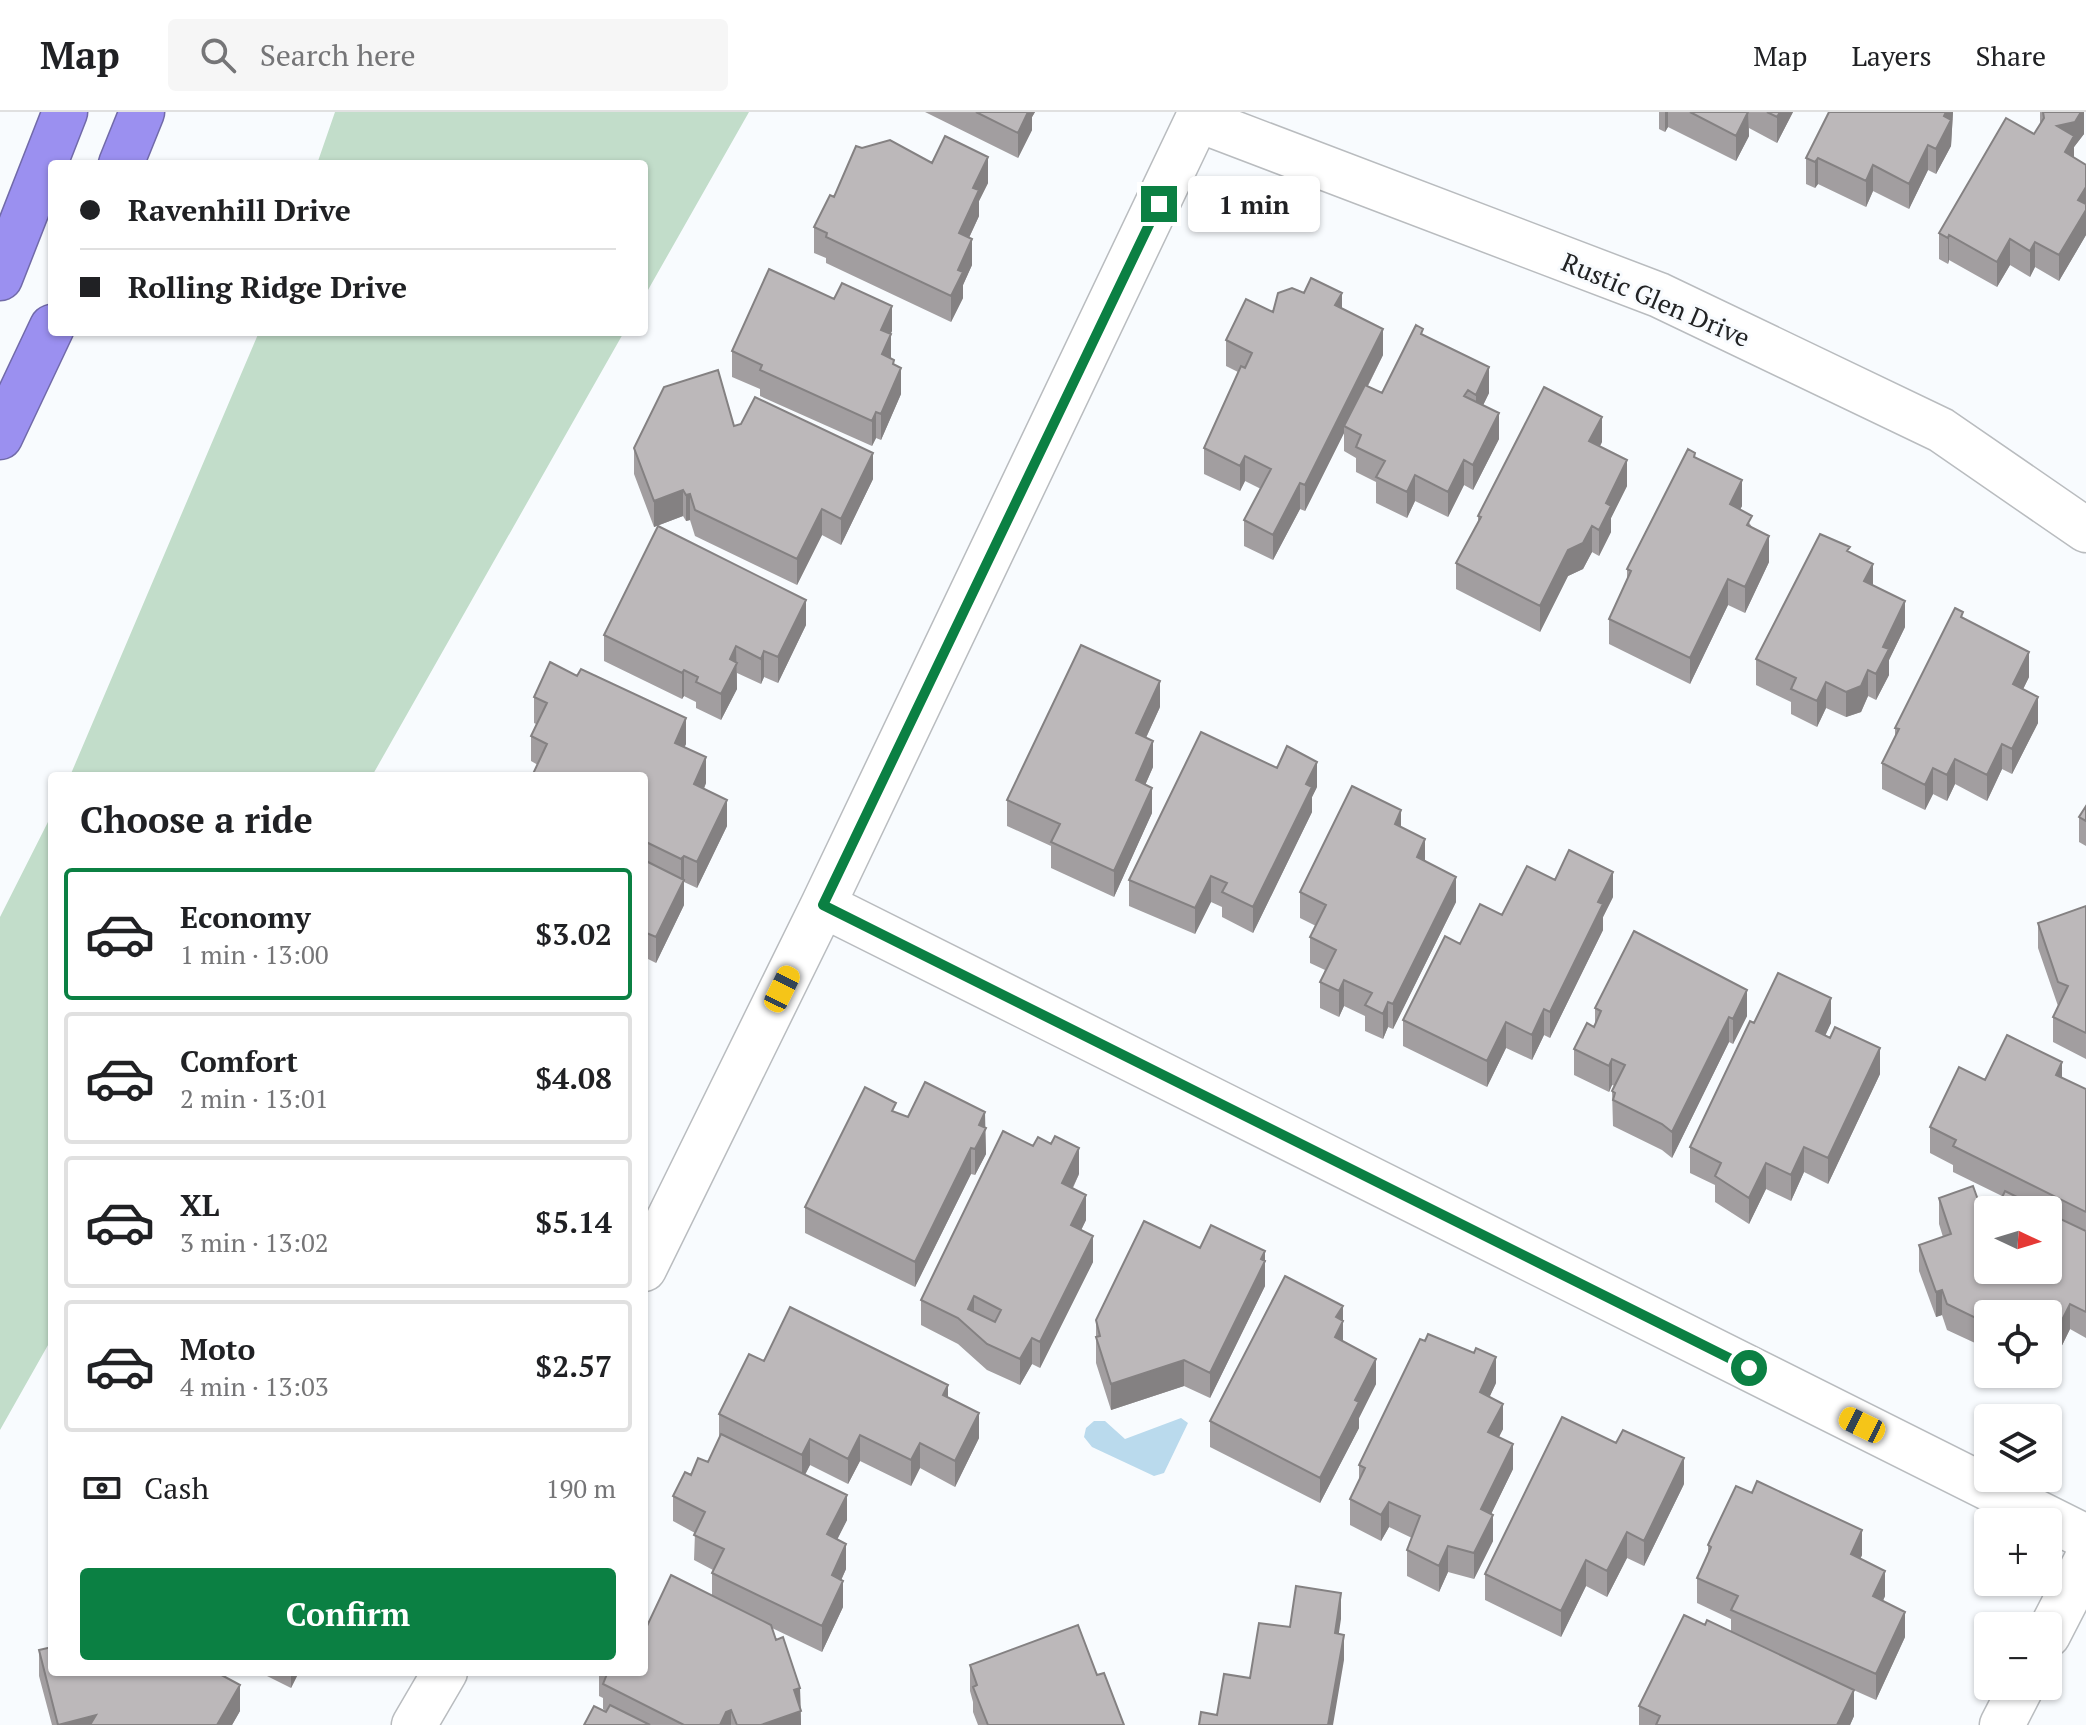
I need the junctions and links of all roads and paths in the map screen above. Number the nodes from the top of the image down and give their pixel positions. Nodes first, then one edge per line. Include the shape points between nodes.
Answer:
1 (65, 112) edge
2 (142, 112) edge
3 (1200, 116) edge
4 (123, 160) edge
5 (0, 278) edge
6 (48, 335) edge
7 (0, 437) edge
8 (2086, 530) edge
9 (823, 905) junction
10 (648, 1261) edge
11 (2086, 1537) edge
12 (2086, 1561) edge
13 (2060, 1612) edge
14 (443, 1676) edge
15 (2015, 1700) edge
16 (414, 1725) edge
17 (2002, 1725) edge

1 - 5 highway
2 - 4 highway
3 - 8 street, Rustic Glen Drive via 1659,295 1941,430
3 - 9 street
6 - 7 highway
9 - 10 street
9 - 11 street
12 - 13 street
14 - 16 street
15 - 17 street

